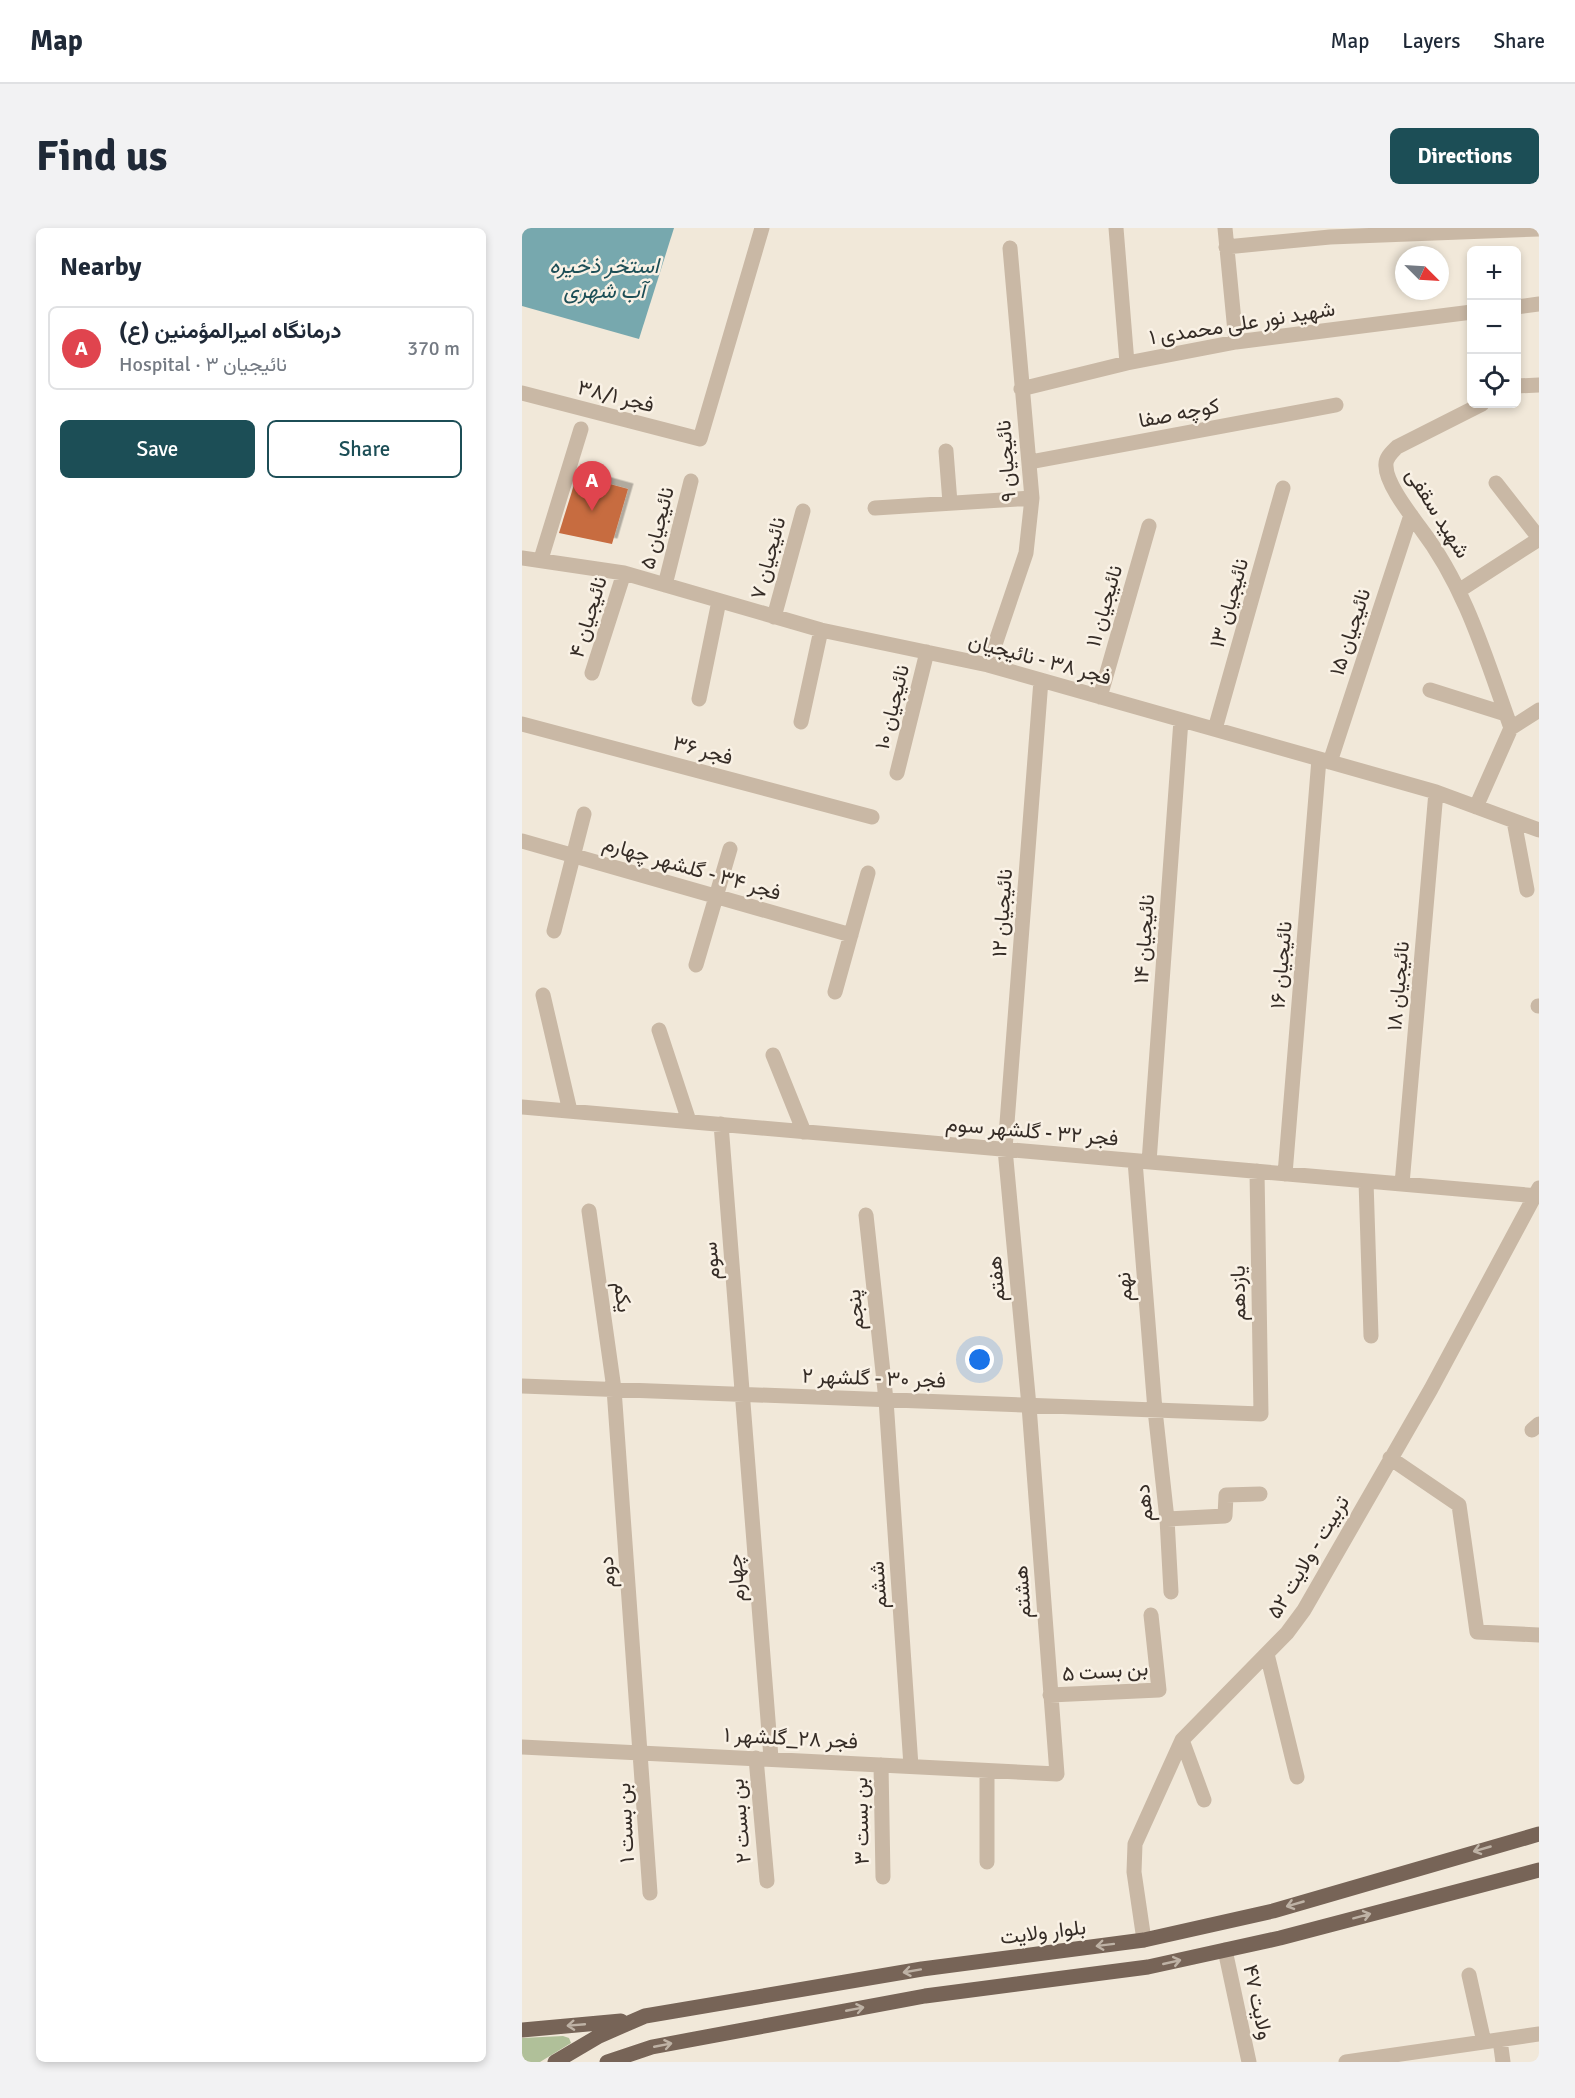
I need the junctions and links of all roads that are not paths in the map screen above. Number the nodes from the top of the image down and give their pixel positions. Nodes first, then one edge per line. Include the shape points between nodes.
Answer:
1 (762, 228) edge
2 (1116, 228) edge
3 (1225, 228) edge
4 (1539, 229) edge
5 (1386, 231) edge
6 (1329, 232) edge
7 (1226, 247) junction
8 (1010, 248) dead end
9 (1539, 304) edge
10 (1521, 306) edge
11 (1467, 313) edge
12 (1236, 342) junction
13 (1127, 363) junction
14 (1539, 385) edge
15 (1521, 386) edge
16 (1021, 388) junction
17 (522, 393) edge
18 (1336, 405) dead end
19 (1474, 408) edge
20 (581, 429) dead end
21 (946, 451) dead end
22 (1030, 462) junction
23 (690, 481) dead end
24 (1496, 483) dead end
25 (1283, 488) dead end
26 (1032, 498) junction
27 (950, 503) junction
28 (875, 508) dead end
29 (803, 511) dead end
30 (1411, 515) junction
31 (1149, 526) dead end
32 (1539, 538) edge
33 (522, 558) edge
34 (542, 559) junction
35 (624, 573) junction
36 (665, 585) junction
37 (1460, 590) junction
38 (718, 601) junction
39 (774, 617) junction
40 (821, 630) junction
41 (927, 652) junction
42 (988, 665) junction
43 (592, 674) dead end
44 (1041, 680) junction
45 (1430, 690) dead end
46 (1100, 697) junction
47 (699, 699) dead end
48 (1539, 710) edge
49 (1180, 720) junction
50 (1509, 721) junction
51 (801, 722) dead end
52 (522, 724) edge
53 (1215, 729) junction
54 (1324, 760) junction
55 (897, 772) dead end
56 (1436, 792) junction
57 (1476, 807) junction
58 (584, 814) dead end
59 (872, 817) dead end
60 (1514, 821) junction
61 (1539, 830) edge
62 (522, 841) edge
63 (730, 849) dead end
64 (573, 856) junction
65 (868, 873) dead end
66 (1527, 890) dead end
67 (715, 896) junction
68 (554, 931) dead end
69 (851, 935) junction
70 (696, 965) dead end
71 (835, 992) dead end
72 (543, 995) dead end
73 (658, 1030) dead end
74 (773, 1055) dead end
75 (522, 1107) edge
76 (570, 1111) junction
77 (689, 1121) junction
78 (721, 1124) junction
79 (804, 1132) junction
80 (1005, 1149) junction
81 (1142, 1161) junction
82 (1257, 1172) junction
83 (1285, 1174) junction
84 (1366, 1181) junction
85 (1402, 1184) junction
86 (1538, 1193) edge
87 (589, 1211) dead end
88 (866, 1215) dead end
89 (1371, 1336) dead end
90 (522, 1386) edge
91 (614, 1389) junction
92 (742, 1394) junction
93 (886, 1400) junction
94 (1029, 1406) junction
95 (1155, 1410) junction
96 (1261, 1414) joint
97 (1390, 1458) junction
98 (1260, 1494) dead end
99 (1167, 1519) junction
100 (1171, 1592) dead end
101 (1151, 1615) dead end
102 (1539, 1635) edge
103 (1267, 1654) junction
104 (1050, 1695) junction
105 (1182, 1740) junction
106 (522, 1747) edge
107 (642, 1751) junction
108 (763, 1758) junction
109 (881, 1765) junction
110 (911, 1766) junction
111 (987, 1771) junction
112 (1057, 1774) joint
113 (1297, 1777) dead end
114 (1204, 1800) dead end
115 (1539, 1834) edge
116 (987, 1862) dead end
117 (1539, 1870) edge
118 (883, 1877) dead end
119 (767, 1881) dead end
120 (650, 1893) dead end
121 (1144, 1940) junction
122 (1225, 1950) junction
123 (1469, 1975) dead end
124 (630, 2020) junction
125 (522, 2030) edge
126 (1539, 2034) edge
127 (599, 2036) junction
128 (1500, 2040) junction
129 (1484, 2042) junction
130 (1420, 2057) edge
131 (623, 2059) edge
132 (555, 2062) edge
133 (607, 2062) edge
134 (1249, 2062) edge
135 (1346, 2062) edge
136 (1503, 2062) edge

1 - 17 street, فجر ۳۸/۱ via 700,438
2 - 13 street
3 - 7 street
4 - 5 street
5 - 6 street
6 - 7 street
7 - 12 street
8 - 16 street, نائیجیان ۹
9 - 10 street
11 - 12 street, شهید نور علی محمدی ۱
12 - 13 street, شهید نور علی محمدی ۱
13 - 16 street, شهید نور علی محمدی ۱
14 - 15 street
16 - 22 street, نائیجیان ۹
18 - 22 street, کوچه صفا
19 - 30 street, شهید سقفی via 1397,447 1389,455 1386,466 1392,484
20 - 34 street
21 - 27 street
22 - 26 street, نائیجیان ۹
23 - 36 street, نائیجیان ۵
24 - 32 street
25 - 53 street, نائیجیان ۱۳
26 - 27 street
26 - 42 street, نائیجیان ۹ via 1026,553
27 - 28 street
29 - 39 street, نائیجیان ۷
30 - 37 street, شهید سقفی
30 - 54 street, نائیجیان ۱۵
31 - 46 street, نائیجیان ۱۱
32 - 37 street
33 - 34 street, فجر ۳۸ - نائیجیان
34 - 35 street, فجر ۳۸ - نائیجیان
35 - 36 street, فجر ۳۸ - نائیجیان
35 - 43 street, نائیجیان ۴
36 - 38 street, فجر ۳۸ - نائیجیان
37 - 50 street, شهید سقفی
38 - 39 street, فجر ۳۸ - نائیجیان
38 - 47 street
39 - 40 street, فجر ۳۸ - نائیجیان
40 - 41 street, فجر ۳۸ - نائیجیان
40 - 51 street
41 - 42 street, فجر ۳۸ - نائیجیان
41 - 55 street, نائیجیان ۱۰
42 - 44 street, فجر ۳۸ - نائیجیان
44 - 46 street, فجر ۳۸ - نائیجیان
44 - 80 street, نائیجیان ۱۲
45 - 50 street
46 - 49 street, فجر ۳۸ - نائیجیان
48 - 50 street
49 - 53 street, فجر ۳۸ - نائیجیان
49 - 81 street, نائیجیان ۱۴
50 - 57 street
52 - 59 street, فجر ۳۶
53 - 54 street, فجر ۳۸ - نائیجیان
54 - 56 street, فجر ۳۸ - نائیجیان
54 - 83 street, نائیجیان ۱۶
56 - 57 street, فجر ۳۸ - نائیجیان
56 - 85 street, نائیجیان ۱۸
57 - 60 street, فجر ۳۸ - نائیجیان
58 - 64 street
60 - 61 street, فجر ۳۸ - نائیجیان
60 - 66 street
62 - 64 street, فجر ۳۴ - گلشهر چهارم
63 - 67 street
64 - 67 street, فجر ۳۴ - گلشهر چهارم
64 - 68 street
65 - 69 street
67 - 69 street, فجر ۳۴ - گلشهر چهارم
67 - 70 street
69 - 71 street
72 - 76 street
73 - 77 street
74 - 79 street
75 - 76 street, فجر ۳۲ - گلشهر سوم
76 - 77 street, فجر ۳۲ - گلشهر سوم
77 - 78 street, فجر ۳۲ - گلشهر سوم
78 - 79 street, فجر ۳۲ - گلشهر سوم
78 - 92 street, سوم
79 - 80 street, فجر ۳۲ - گلشهر سوم
80 - 81 street, فجر ۳۲ - گلشهر سوم
80 - 94 street, هفتم
81 - 82 street, فجر ۳۲ - گلشهر سوم
81 - 95 street, نهم
82 - 83 street, فجر ۳۲ - گلشهر سوم
82 - 96 street, یازدهم
83 - 84 street, فجر ۳۲ - گلشهر سوم
84 - 85 street, فجر ۳۲ - گلشهر سوم
84 - 89 street
85 - 86 street, فجر ۳۲ - گلشهر سوم
86 - 97 street, تربیت - ولایت ۵۲
87 - 91 street, یکم
88 - 93 street, پنجم
90 - 91 street, فجر ۳۰ - گلشهر ۲
91 - 92 street, فجر ۳۰ - گلشهر ۲
91 - 107 street, دوم
92 - 93 street, فجر ۳۰ - گلشهر ۲
92 - 108 street, چهارم
93 - 94 street, فجر ۳۰ - گلشهر ۲
93 - 110 street, ششم
94 - 95 street, فجر ۳۰ - گلشهر ۲
94 - 104 street, هشتم
95 - 96 street, فجر ۳۰ - گلشهر ۲
95 - 99 street, دهم
97 - 102 street via 1459,1505 1478,1632
97 - 103 street, تربیت - ولایت ۵۲ via 1304,1610
98 - 99 street via 1226,1495 1225,1516
99 - 100 street, دهم
101 - 104 street, بن بست ۵ via 1159,1690
103 - 105 street, تربیت - ولایت ۵۲
103 - 113 street
104 - 112 street, هشتم
105 - 114 street
105 - 121 street, تربیت - ولایت ۵۲ via 1135,1844 1134,1872
106 - 107 street, فجر ۲۸_گلشهر ۱
107 - 108 street, فجر ۲۸_گلشهر ۱
107 - 120 street, بن بست ۱
108 - 109 street, فجر ۲۸_گلشهر ۱
108 - 119 street, بن بست ۲
109 - 110 street, فجر ۲۸_گلشهر ۱
109 - 118 street, بن بست ۳
110 - 111 street, فجر ۲۸_گلشهر ۱
111 - 112 street, فجر ۲۸_گلشهر ۱
111 - 116 street
115 -> 121 main road, بلوار ولایت via 1273,1911
122 -> 117 main road
121 -> 124 main road, بلوار ولایت via 922,1969
131 -> 122 main road via 652,2047 925,1996 1148,1967
122 - 134 street, ولایت ۴۷
123 - 129 street
124 -> 125 main road
124 - 127 main road, بلوار ولایت
126 - 128 street
127 - 132 main road, بلوار ولایت
127 - 133 main road via 595,2049
128 - 129 street
128 - 136 street
129 - 130 street
130 - 135 street
131 - 133 main road

